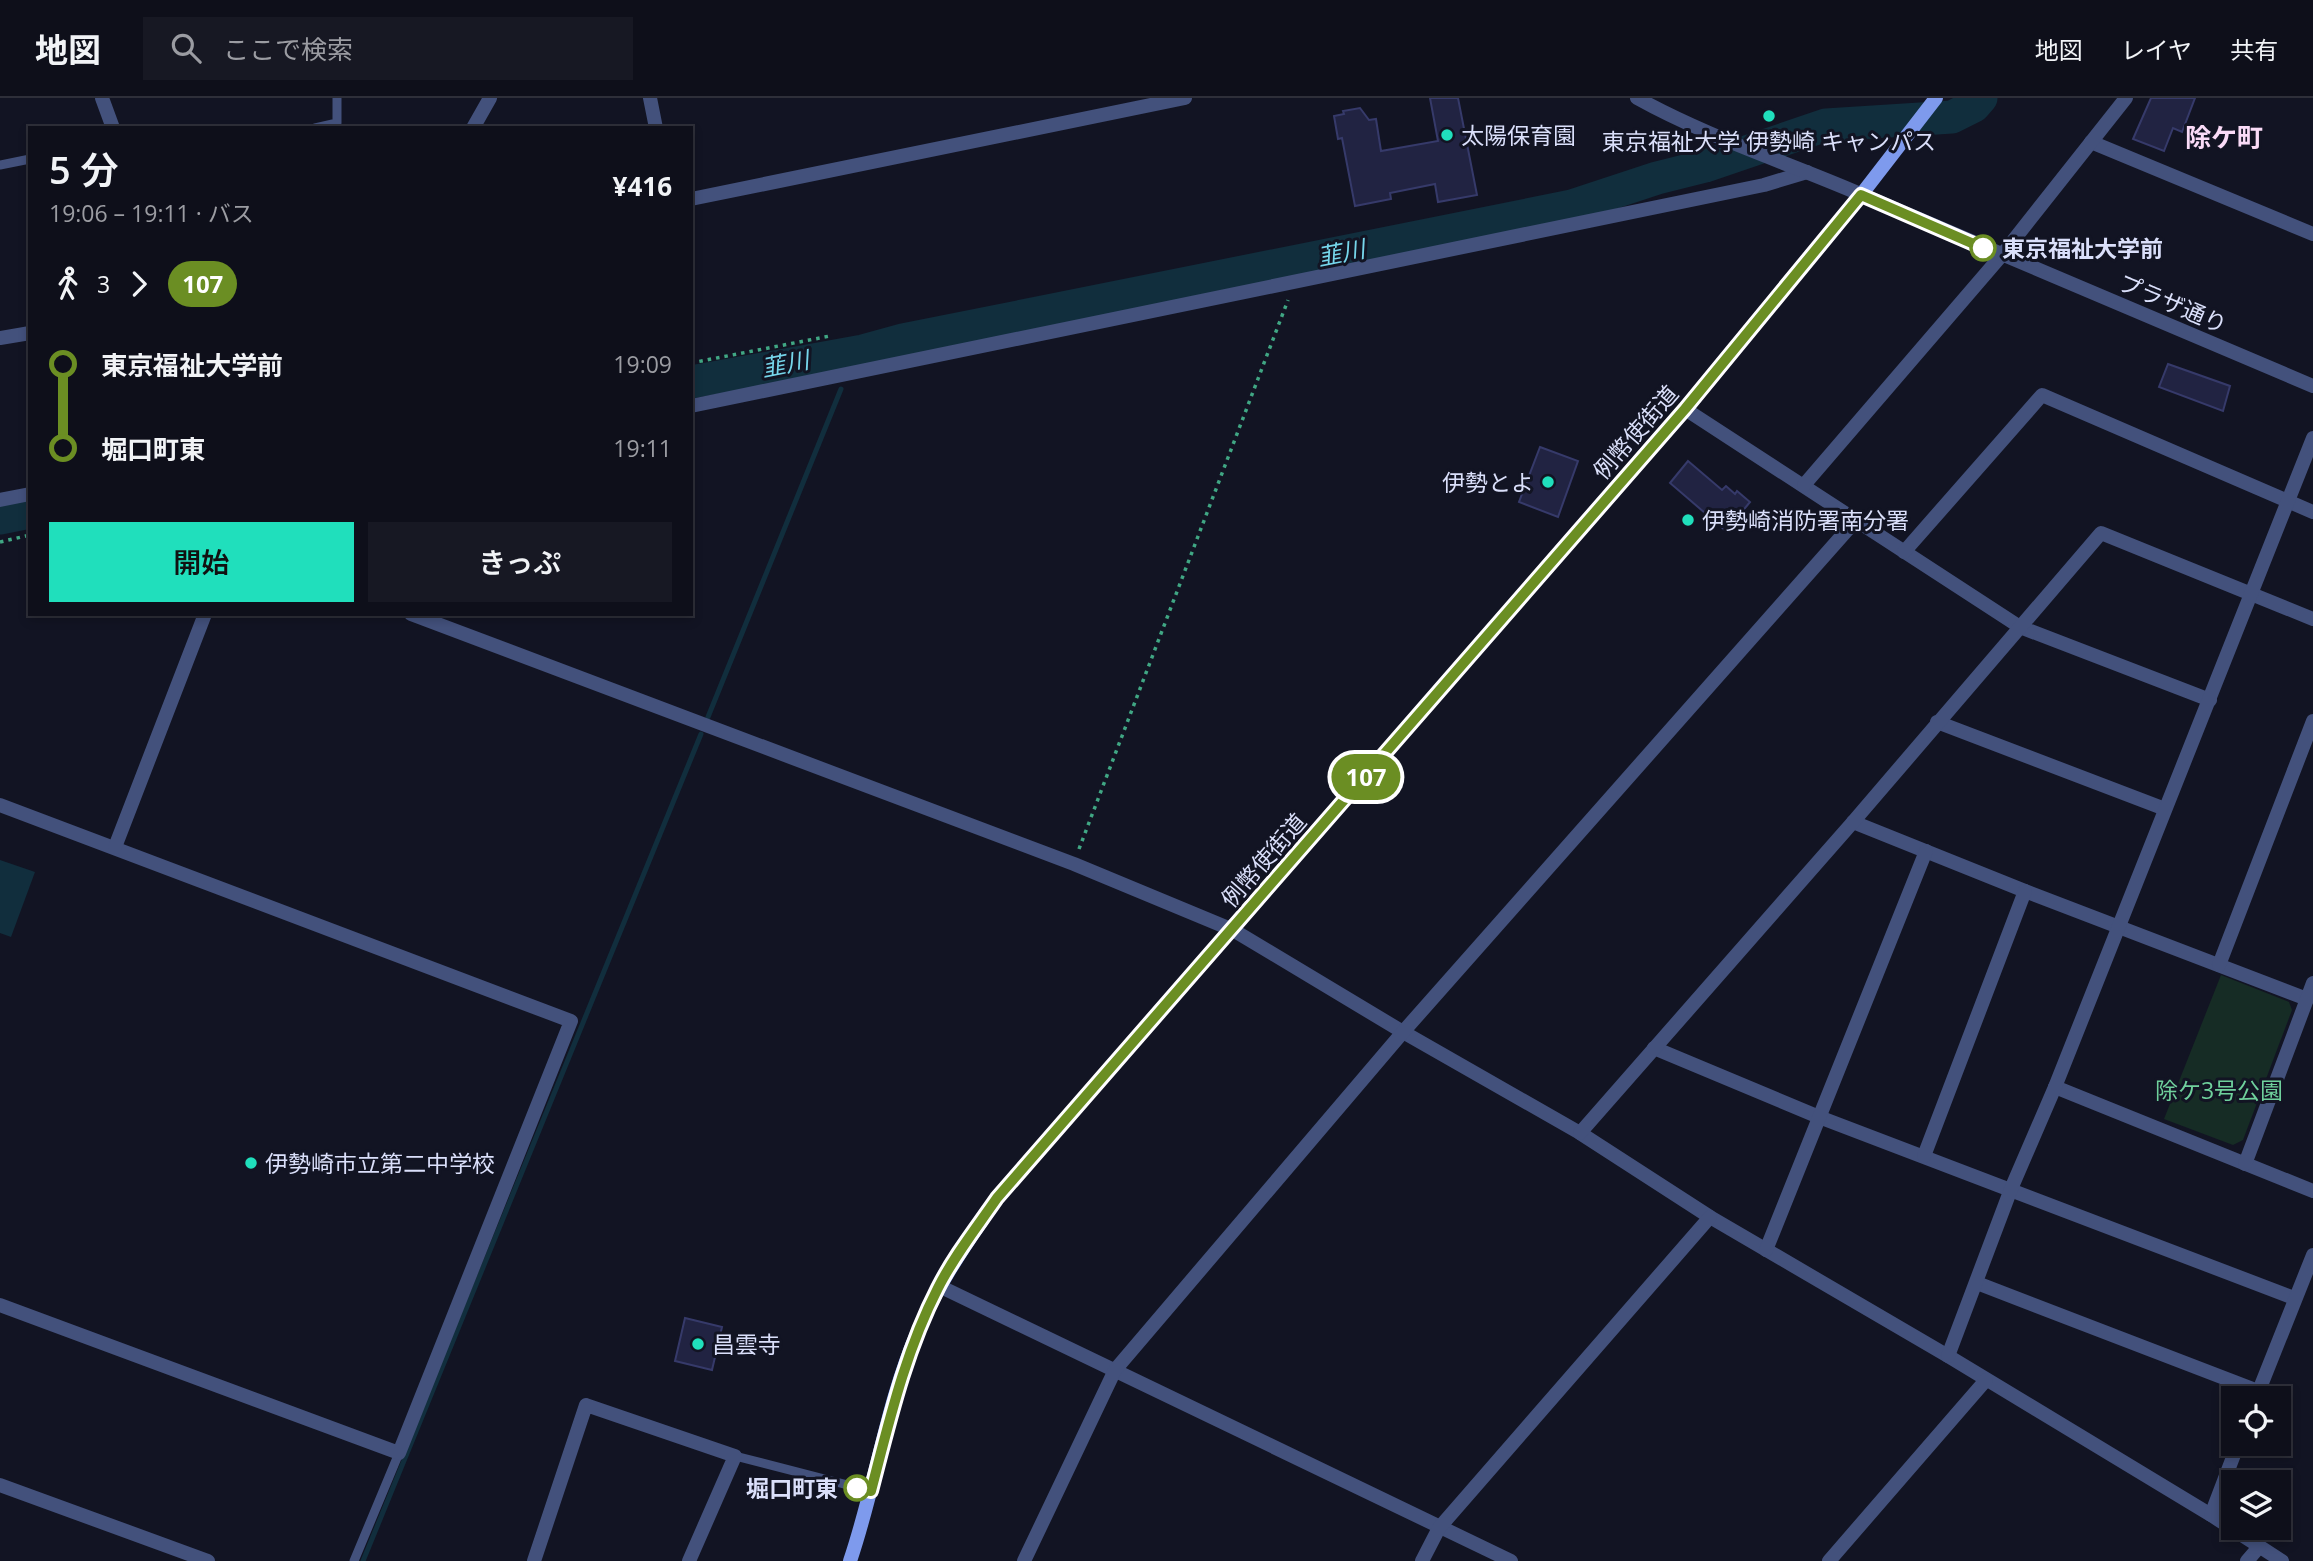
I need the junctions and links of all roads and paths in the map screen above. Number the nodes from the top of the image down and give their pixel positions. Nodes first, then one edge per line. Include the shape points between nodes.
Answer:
1 (102, 98) edge
2 (337, 98) edge
3 (490, 98) edge
4 (650, 98) edge
5 (1185, 98) edge
6 (1637, 98) edge
7 (1936, 98) edge
8 (2126, 98) edge
9 (1150, 101) edge
10 (112, 126) edge
11 (324, 126) edge
12 (474, 126) edge
13 (656, 126) edge
14 (2091, 142) junction
15 (28, 159) edge
16 (0, 165) edge
17 (1807, 172) junction
18 (1861, 195) junction
19 (693, 199) edge
20 (2313, 234) edge
21 (2001, 256) junction
22 (1295, 282) junction
23 (28, 332) edge
24 (830, 336) dead end
25 (0, 338) edge
26 (693, 363) edge
27 (2313, 386) edge
28 (693, 406) edge
29 (1685, 409) junction
30 (2313, 438) edge
31 (1804, 485) junction
32 (28, 494) edge
33 (0, 500) edge
34 (2288, 502) junction
35 (2313, 512) edge
36 (1856, 520) junction
37 (28, 536) edge
38 (0, 542) edge
39 (1903, 552) junction
40 (2250, 594) junction
41 (204, 616) edge
42 (416, 616) edge
43 (2313, 619) edge
44 (2020, 627) junction
45 (2210, 700) junction
46 (2313, 721) edge
47 (1937, 722) junction
48 (0, 804) edge
49 (2165, 809) junction
50 (1853, 822) junction
51 (115, 847) junction
52 (1926, 851) junction
53 (1074, 864) junction
54 (2025, 891) junction
55 (2118, 927) junction
56 (1233, 930) junction
57 (2219, 965) junction
58 (2313, 983) edge
59 (2307, 999) junction
60 (1404, 1032) junction
61 (1654, 1048) junction
62 (2055, 1087) junction
63 (1819, 1117) junction
64 (1580, 1133) junction
65 (1924, 1156) junction
66 (2245, 1164) junction
67 (2011, 1189) junction
68 (2313, 1191) edge
69 (1710, 1217) junction
70 (1766, 1250) junction
71 (2313, 1255) edge
72 (1977, 1283) junction
73 (939, 1286) junction
74 (2294, 1298) junction
75 (0, 1305) edge
76 (1948, 1356) junction
77 (1115, 1370) junction
78 (1986, 1380) junction
79 (2234, 1386) edge
80 (2260, 1386) edge
81 (399, 1453) junction
82 (735, 1456) junction
83 (2233, 1456) edge
84 (0, 1485) edge
85 (871, 1491) junction
86 (2211, 1515) junction
87 (1438, 1528) junction
88 (2259, 1547) junction
89 (208, 1561) edge
90 (354, 1561) edge
91 (534, 1561) edge
92 (689, 1561) edge
93 (850, 1561) edge
94 (1024, 1561) edge
95 (1422, 1561) edge
96 (1511, 1561) edge
97 (1829, 1561) edge
98 (2247, 1561) edge
99 (2282, 1561) edge

1 - 10 street
2 - 11 lane via 337,123
3 - 12 street
4 - 13 street
5 - 9 street
6 - 17 street, プラザ通り
7 - 18 main road, 例幣使街道
8 - 14 street
9 - 19 street
14 - 20 street
14 - 21 street
15 - 16 lane
17 - 18 street, プラザ通り
17 - 22 street via 1764,185
18 - 21 street, プラザ通り
18 - 29 main road, 例幣使街道
21 - 27 street, プラザ通り
21 - 31 street
22 - 28 street
22 - 53 path
23 - 25 street
24 - 26 path
29 - 31 street
29 - 56 main road, 例幣使街道
30 - 34 street
31 - 36 street
32 - 33 street
34 - 35 street
34 - 39 street via 2042,395
34 - 40 street
36 - 39 street
36 - 60 street
37 - 38 path
39 - 44 street
40 - 43 street
40 - 44 street via 2101,533
40 - 45 street
41 - 51 street
42 - 53 street
44 - 45 street
44 - 47 street
45 - 49 street
46 - 57 street
47 - 49 street
47 - 50 street
48 - 51 street
49 - 55 street
50 - 52 street
50 - 61 street
51 - 81 street via 571,1021
52 - 54 street
52 - 63 street
53 - 56 street
54 - 55 street
54 - 65 street
55 - 57 street
55 - 62 street
56 - 60 street
56 - 73 main road, 例幣使街道 via 997,1198
57 - 59 street
58 - 59 street
59 - 66 street
60 - 64 street
60 - 77 street
61 - 63 street
61 - 64 street
62 - 66 street
62 - 67 street
63 - 65 street
63 - 70 street
64 - 69 street
65 - 67 street
66 - 68 street
67 - 72 street
67 - 74 street
69 - 70 street
69 - 87 street
70 - 76 street
71 - 74 street
72 - 76 street
72 - 79 street
73 - 77 street
73 - 85 main road, 例幣使街道 via 903,1373
74 - 80 street
75 - 81 street
76 - 78 street
77 - 87 street
77 - 94 street
78 - 86 street
78 - 97 street
81 - 90 lane
82 - 85 lane
82 - 91 street via 586,1405
82 - 92 street
83 - 86 street
84 - 89 street
85 - 93 main road, 例幣使街道
86 - 88 street
87 - 95 street
87 - 96 street
88 - 98 street
88 - 99 street

